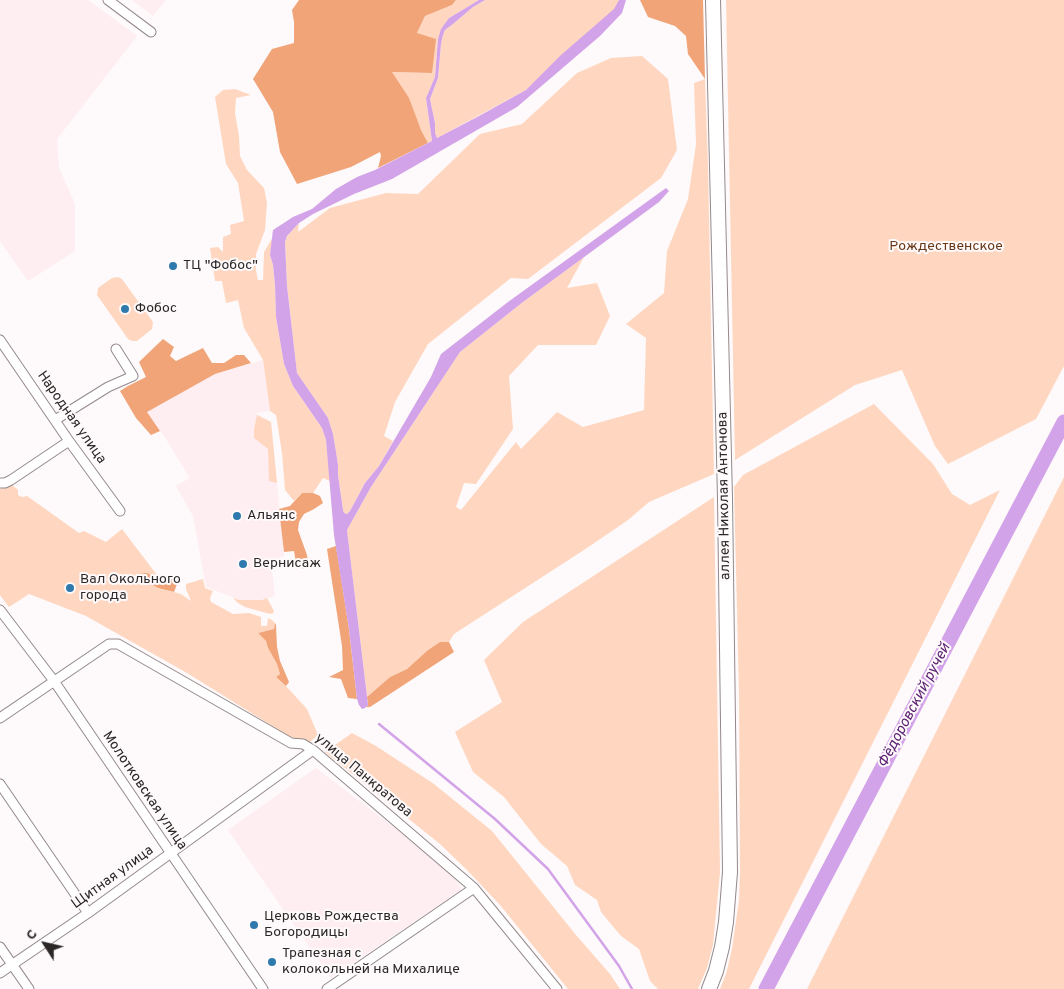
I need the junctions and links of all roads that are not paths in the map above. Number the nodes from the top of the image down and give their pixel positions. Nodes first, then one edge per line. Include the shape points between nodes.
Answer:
1 (108, 0) edge
2 (713, 0) edge
3 (151, 32) dead end
4 (0, 340) edge
5 (116, 349) dead end
6 (55, 420) junction
7 (69, 441) junction
8 (0, 483) edge
9 (120, 511) dead end
10 (0, 610) edge
11 (54, 681) junction
12 (0, 718) edge
13 (313, 750) junction
14 (0, 784) edge
15 (170, 853) junction
16 (474, 888) junction
17 (88, 912) junction
18 (0, 947) edge
19 (13, 965) junction
20 (0, 973) edge
21 (29, 989) edge
22 (263, 989) edge
23 (328, 989) edge
24 (557, 989) edge
25 (710, 989) edge

1 - 3 street
2 - 25 main road, аллея Николая Антонова via 730,872 724,938
4 - 6 street, Народная улица
5 - 6 street via 133,376 108,387
6 - 7 street, Народная улица
7 - 8 street via 11,480
7 - 9 street, Народная улица
10 - 11 street, Молотковская улица
11 - 12 street
11 - 13 street, улица Панкратова via 109,644 118,644 291,743 303,744
11 - 15 street, Молотковская улица
13 - 15 street, Щитная улица
13 - 16 street, улица Панкратова
14 - 17 street
15 - 17 street, Щитная улица
15 - 22 street, Молотковская улица
16 - 23 street
16 - 24 street, улица Панкратова
17 - 19 street, Щитная улица
18 - 19 street
19 - 20 street, Щитная улица
19 - 21 street

